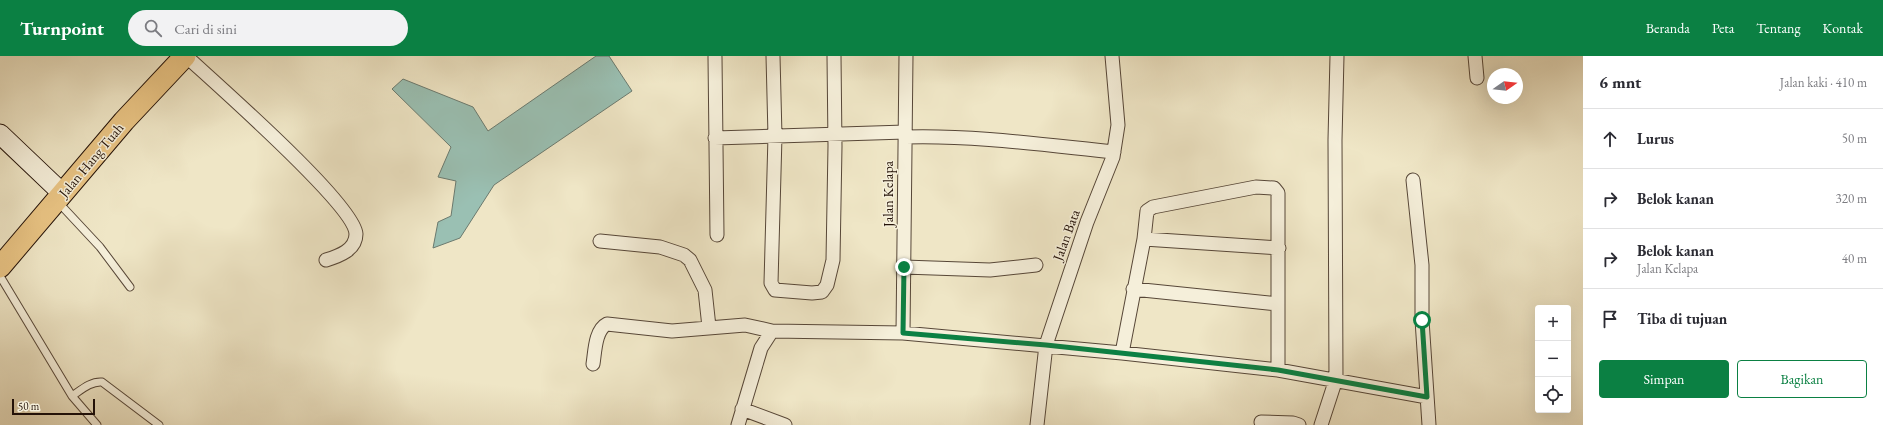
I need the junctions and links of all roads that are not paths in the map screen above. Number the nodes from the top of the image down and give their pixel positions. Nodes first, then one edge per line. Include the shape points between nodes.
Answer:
1 (186, 56) edge
2 (774, 56) edge
3 (834, 56) edge
4 (906, 56) edge
5 (1112, 56) edge
6 (1337, 56) edge
7 (1476, 56) edge
8 (715, 57) dead end
9 (1477, 78) dead end
10 (0, 134) edge
11 (905, 134) junction
12 (835, 135) junction
13 (775, 136) junction
14 (715, 138) junction
15 (1114, 152) junction
16 (1414, 180) dead end
17 (59, 197) junction
18 (717, 235) dead end
19 (1144, 239) junction
20 (600, 241) dead end
21 (1279, 248) junction
22 (326, 260) dead end
23 (1036, 265) dead end
24 (0, 267) edge
25 (904, 267) junction
26 (0, 276) edge
27 (130, 286) dead end
28 (1134, 289) junction
29 (1278, 304) junction
30 (709, 327) junction
31 (772, 331) junction
32 (903, 333) junction
33 (1046, 345) junction
34 (1122, 353) junction
35 (593, 364) dead end
36 (1278, 370) junction
37 (1336, 379) junction
38 (72, 396) junction
39 (1427, 397) junction
40 (742, 410) junction
41 (1261, 422) dead end
42 (97, 425) edge
43 (159, 425) edge
44 (738, 425) edge
45 (785, 425) edge
46 (1037, 425) edge
47 (1299, 425) edge
48 (1322, 425) edge
49 (1429, 425) edge

1 - 17 main road, Jalan Hang Tuah via 124,121
1 - 22 street via 302,164 341,207 356,233 352,246 336,257
2 - 13 street
3 - 12 street
4 - 11 street, Jalan Kelapa
5 - 15 street, Jalan Bata via 1118,125
6 - 37 street
7 - 9 street
8 - 14 street
10 - 17 street
11 - 12 street
11 - 15 street
11 - 25 street, Jalan Kelapa
12 - 13 street
12 - 13 street via 833,260 828,285 822,292 812,293 775,290 771,283
13 - 14 street
14 - 18 street
15 - 33 street, Jalan Bata via 1087,222
16 - 39 street via 1422,265 1422,320
17 - 24 main road, Jalan Hang Tuah
17 - 27 lane
19 - 21 street
19 - 21 street via 1147,211 1153,207 1248,188 1267,187 1274,188 1278,193
19 - 28 street
20 - 30 street via 660,247 684,255 690,260 706,290
21 - 29 street
23 - 25 street via 990,270
25 - 32 street, Jalan Kelapa
26 - 38 lane
28 - 29 street
28 - 34 street
29 - 36 street
30 - 31 street via 745,325
30 - 35 street via 672,331 607,324 602,326 597,339
31 - 32 street
31 - 40 street via 761,348
32 - 33 street
33 - 34 street
33 - 46 street, Jalan Bata
34 - 36 street
36 - 37 street
37 - 39 street
37 - 48 street
38 - 42 lane
38 - 43 lane via 96,381 102,382
39 - 49 street
40 - 44 street
40 - 45 street
41 - 47 street

